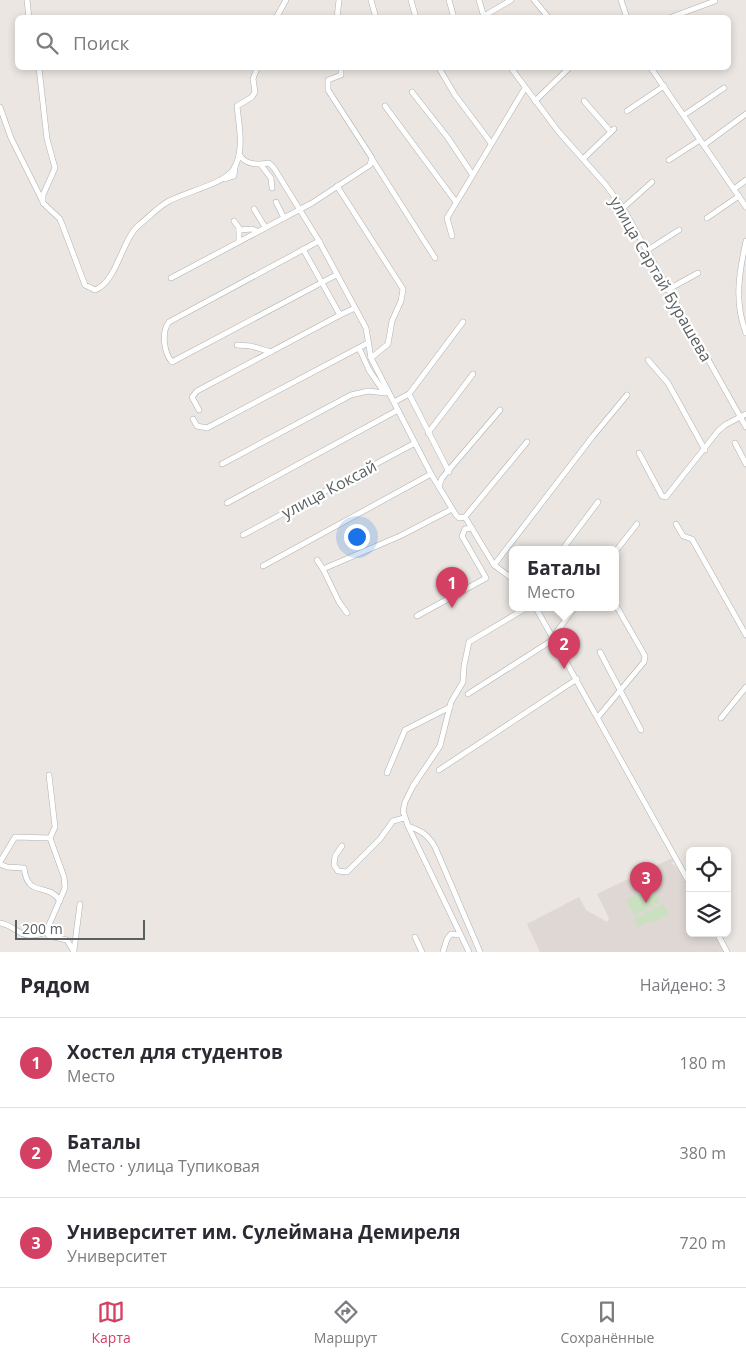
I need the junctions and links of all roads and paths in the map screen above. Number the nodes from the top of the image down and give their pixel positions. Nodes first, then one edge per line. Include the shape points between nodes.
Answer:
1 (27, 0) edge
2 (278, 0) edge
3 (286, 0) edge
4 (339, 0) edge
5 (371, 0) edge
6 (411, 0) edge
7 (449, 0) edge
8 (479, 0) edge
9 (511, 0) edge
10 (534, 0) edge
11 (621, 0) edge
12 (715, 1) edge
13 (282, 6) junction
14 (30, 15) edge
15 (278, 15) edge
16 (337, 15) edge
17 (375, 15) edge
18 (415, 15) edge
19 (453, 15) edge
20 (483, 15) edge
21 (487, 15) edge
22 (546, 15) edge
23 (626, 15) edge
24 (677, 15) edge
25 (39, 70) edge
26 (256, 70) edge
27 (341, 70) edge
28 (440, 70) edge
29 (513, 70) edge
30 (567, 70) edge
31 (652, 70) edge
32 (664, 86) junction
33 (525, 88) junction
34 (724, 88) dead end
35 (412, 92) dead end
36 (535, 101) junction
37 (584, 101) dead end
38 (385, 106) dead end
39 (0, 108) edge
40 (627, 111) dead end
41 (746, 114) edge
42 (684, 115) junction
43 (702, 142) junction
44 (491, 143) junction
45 (240, 154) junction
46 (372, 158) junction
47 (583, 159) junction
48 (669, 160) dead end
49 (261, 165) junction
50 (364, 170) junction
51 (382, 173) junction
52 (472, 174) junction
53 (746, 180) edge
54 (652, 182) dead end
55 (338, 186) junction
56 (272, 188) dead end
57 (734, 189) junction
58 (739, 196) junction
59 (43, 202) junction
60 (276, 202) dead end
61 (456, 202) junction
62 (746, 207) edge
63 (623, 208) junction
64 (254, 209) dead end
65 (300, 210) junction
66 (284, 218) junction
67 (707, 218) dead end
68 (234, 221) dead end
69 (265, 227) junction
70 (240, 230) junction
71 (679, 230) dead end
72 (257, 231) junction
73 (452, 236) dead end
74 (239, 241) junction
75 (319, 241) junction
76 (746, 241) edge
77 (303, 249) junction
78 (646, 251) junction
79 (435, 258) dead end
80 (698, 273) dead end
81 (336, 275) junction
82 (171, 278) dead end
83 (322, 283) junction
84 (667, 290) junction
85 (354, 308) junction
86 (340, 315) junction
87 (463, 322) dead end
88 (746, 333) edge
89 (368, 343) junction
90 (237, 345) dead end
91 (254, 346) junction
92 (359, 348) junction
93 (272, 352) junction
94 (260, 358) junction
95 (371, 358) junction
96 (648, 360) dead end
97 (473, 374) dead end
98 (387, 394) junction
99 (409, 394) junction
100 (627, 396) dead end
101 (394, 402) junction
102 (200, 410) dead end
103 (398, 410) junction
104 (500, 410) dead end
105 (743, 415) edge
106 (193, 419) dead end
107 (746, 427) edge
108 (428, 433) junction
109 (527, 442) dead end
110 (415, 443) junction
111 (735, 443) dead end
112 (705, 450) junction
113 (639, 453) dead end
114 (222, 464) dead end
115 (746, 464) edge
116 (449, 472) junction
117 (431, 474) junction
118 (439, 486) junction
119 (227, 502) dead end
120 (598, 502) dead end
121 (452, 509) junction
122 (465, 517) junction
123 (637, 524) dead end
124 (676, 524) dead end
125 (472, 528) junction
126 (243, 535) dead end
127 (565, 546) edge
128 (619, 547) edge
129 (317, 560) dead end
130 (494, 565) junction
131 (263, 566) dead end
132 (323, 569) junction
133 (509, 576) edge
134 (521, 611) edge
135 (538, 611) edge
136 (572, 611) edge
137 (619, 611) edge
138 (347, 613) dead end
139 (417, 616) dead end
140 (746, 635) edge
141 (554, 638) junction
142 (600, 652) dead end
143 (577, 679) junction
144 (746, 687) edge
145 (621, 691) junction
146 (468, 694) dead end
147 (450, 707) junction
148 (598, 718) junction
149 (721, 718) dead end
150 (641, 730) dead end
151 (439, 770) dead end
152 (387, 773) dead end
153 (48, 775) dead end
154 (404, 818) junction
155 (408, 826) junction
156 (50, 838) junction
157 (342, 846) dead end
158 (0, 863) edge
159 (686, 877) edge
160 (60, 901) junction
161 (80, 904) dead end
162 (0, 923) edge
163 (46, 932) junction
164 (460, 934) junction
165 (415, 937) dead end
166 (719, 937) edge
167 (463, 941) junction
168 (74, 951) edge
169 (422, 952) edge
170 (443, 952) edge
171 (469, 952) edge
172 (480, 952) edge
173 (728, 952) edge

1 - 14 street
2 - 13 street
3 - 13 street
4 - 16 street
5 - 17 street
6 - 18 street
7 - 19 street
8 - 20 street
9 - 21 street
10 - 22 street
11 - 23 street
12 - 24 street
13 - 15 street
25 - 59 street via 47,140 55,168
26 - 45 street via 253,79 255,92 237,106
27 - 46 street via 341,75 328,80 328,90
28 - 44 street
29 - 33 street, улица Сартай Бурашева
30 - 36 street
31 - 32 street
32 - 40 street
32 - 42 street
33 - 36 street, улица Сартай Бурашева
33 - 44 street
34 - 42 street
35 - 52 street
36 - 47 street, улица Сартай Бурашева
37 - 47 street via 612,130
38 - 61 street
39 - 59 street
41 - 43 street
42 - 43 street
43 - 48 street
43 - 57 street
44 - 52 street
45 - 49 street via 244,160
45 - 59 street via 224,179 170,201 139,225 105,282 95,290 85,285 60,219
46 - 50 street
46 - 51 street
47 - 63 street, улица Сартай Бурашева
49 - 56 street via 271,178
49 - 65 street via 269,161
50 - 51 street
50 - 55 street
51 - 79 street
52 - 61 street
53 - 57 street
54 - 63 street
55 - 65 street
55 - 95 street via 403,289 388,344
57 - 58 street
58 - 62 street
58 - 67 street
60 - 66 street
61 - 73 street via 447,218
63 - 78 street, улица Сартай Бурашева
64 - 69 street
65 - 66 street
65 - 75 street
66 - 69 street
68 - 70 street
69 - 72 street
70 - 72 street
70 - 74 street
71 - 78 street
72 - 74 street
74 - 82 street
75 - 77 street
75 - 81 street
76 - 88 street via 738,307
77 - 83 street
77 - 83 street via 169,322 165,329 166,355 172,362
78 - 84 street, улица Сартай Бурашева
80 - 84 street
81 - 83 street
81 - 85 street
83 - 86 street
84 - 105 street, улица Сартай Бурашева
85 - 86 street
85 - 89 street via 366,328
86 - 93 street
87 - 99 street
89 - 92 street
89 - 95 street
90 - 91 street
91 - 93 street
91 - 94 street
92 - 98 street via 380,389
92 - 106 street via 207,428 197,426
93 - 94 street
94 - 102 street via 196,391 192,397
95 - 98 street
96 - 112 street via 668,383
97 - 108 street
98 - 101 street
98 - 114 street via 368,391 350,395
99 - 101 street
99 - 108 street
100 - 130 street
101 - 103 street
103 - 110 street
103 - 119 street
104 - 116 street
105 - 107 street, улица Сартай Бурашева
105 - 112 street via 724,424
108 - 116 street
109 - 122 street
110 - 117 street
110 - 126 street, улица Коксай
111 - 115 street
112 - 113 street via 666,498
116 - 118 street
117 - 118 street
117 - 131 street
118 - 121 street
120 - 127 street
121 - 122 street via 459,518
121 - 132 street via 400,536
122 - 125 street
123 - 128 street
124 - 140 street via 683,536 692,539
125 - 130 street
125 - 139 street via 465,529 462,536 486,578
129 - 132 street
130 - 133 street
132 - 138 street
134 - 147 street via 469,642 463,682
135 - 141 street
136 - 141 street
137 - 145 street via 645,656 644,662
141 - 143 street
141 - 146 street
142 - 145 street
143 - 148 street
143 - 151 street
144 - 149 street
145 - 148 street
145 - 150 street
147 - 152 street via 405,730
147 - 154 street via 440,746 413,786 405,802
148 - 159 street
153 - 156 street via 55,827
154 - 155 street
154 - 157 street via 393,821 347,872 338,871 334,865 335,856
155 - 164 street
155 - 172 street via 422,830 432,842
156 - 158 street via 15,837
156 - 160 street via 65,882
158 - 160 street via 7,868 24,868 30,886 51,892
160 - 163 street
161 - 168 street
162 - 163 street via 31,936
163 - 168 street via 49,936 67,940
164 - 167 street
164 - 170 street via 451,934
165 - 169 street
166 - 173 street
167 - 171 street
167 - 172 street

